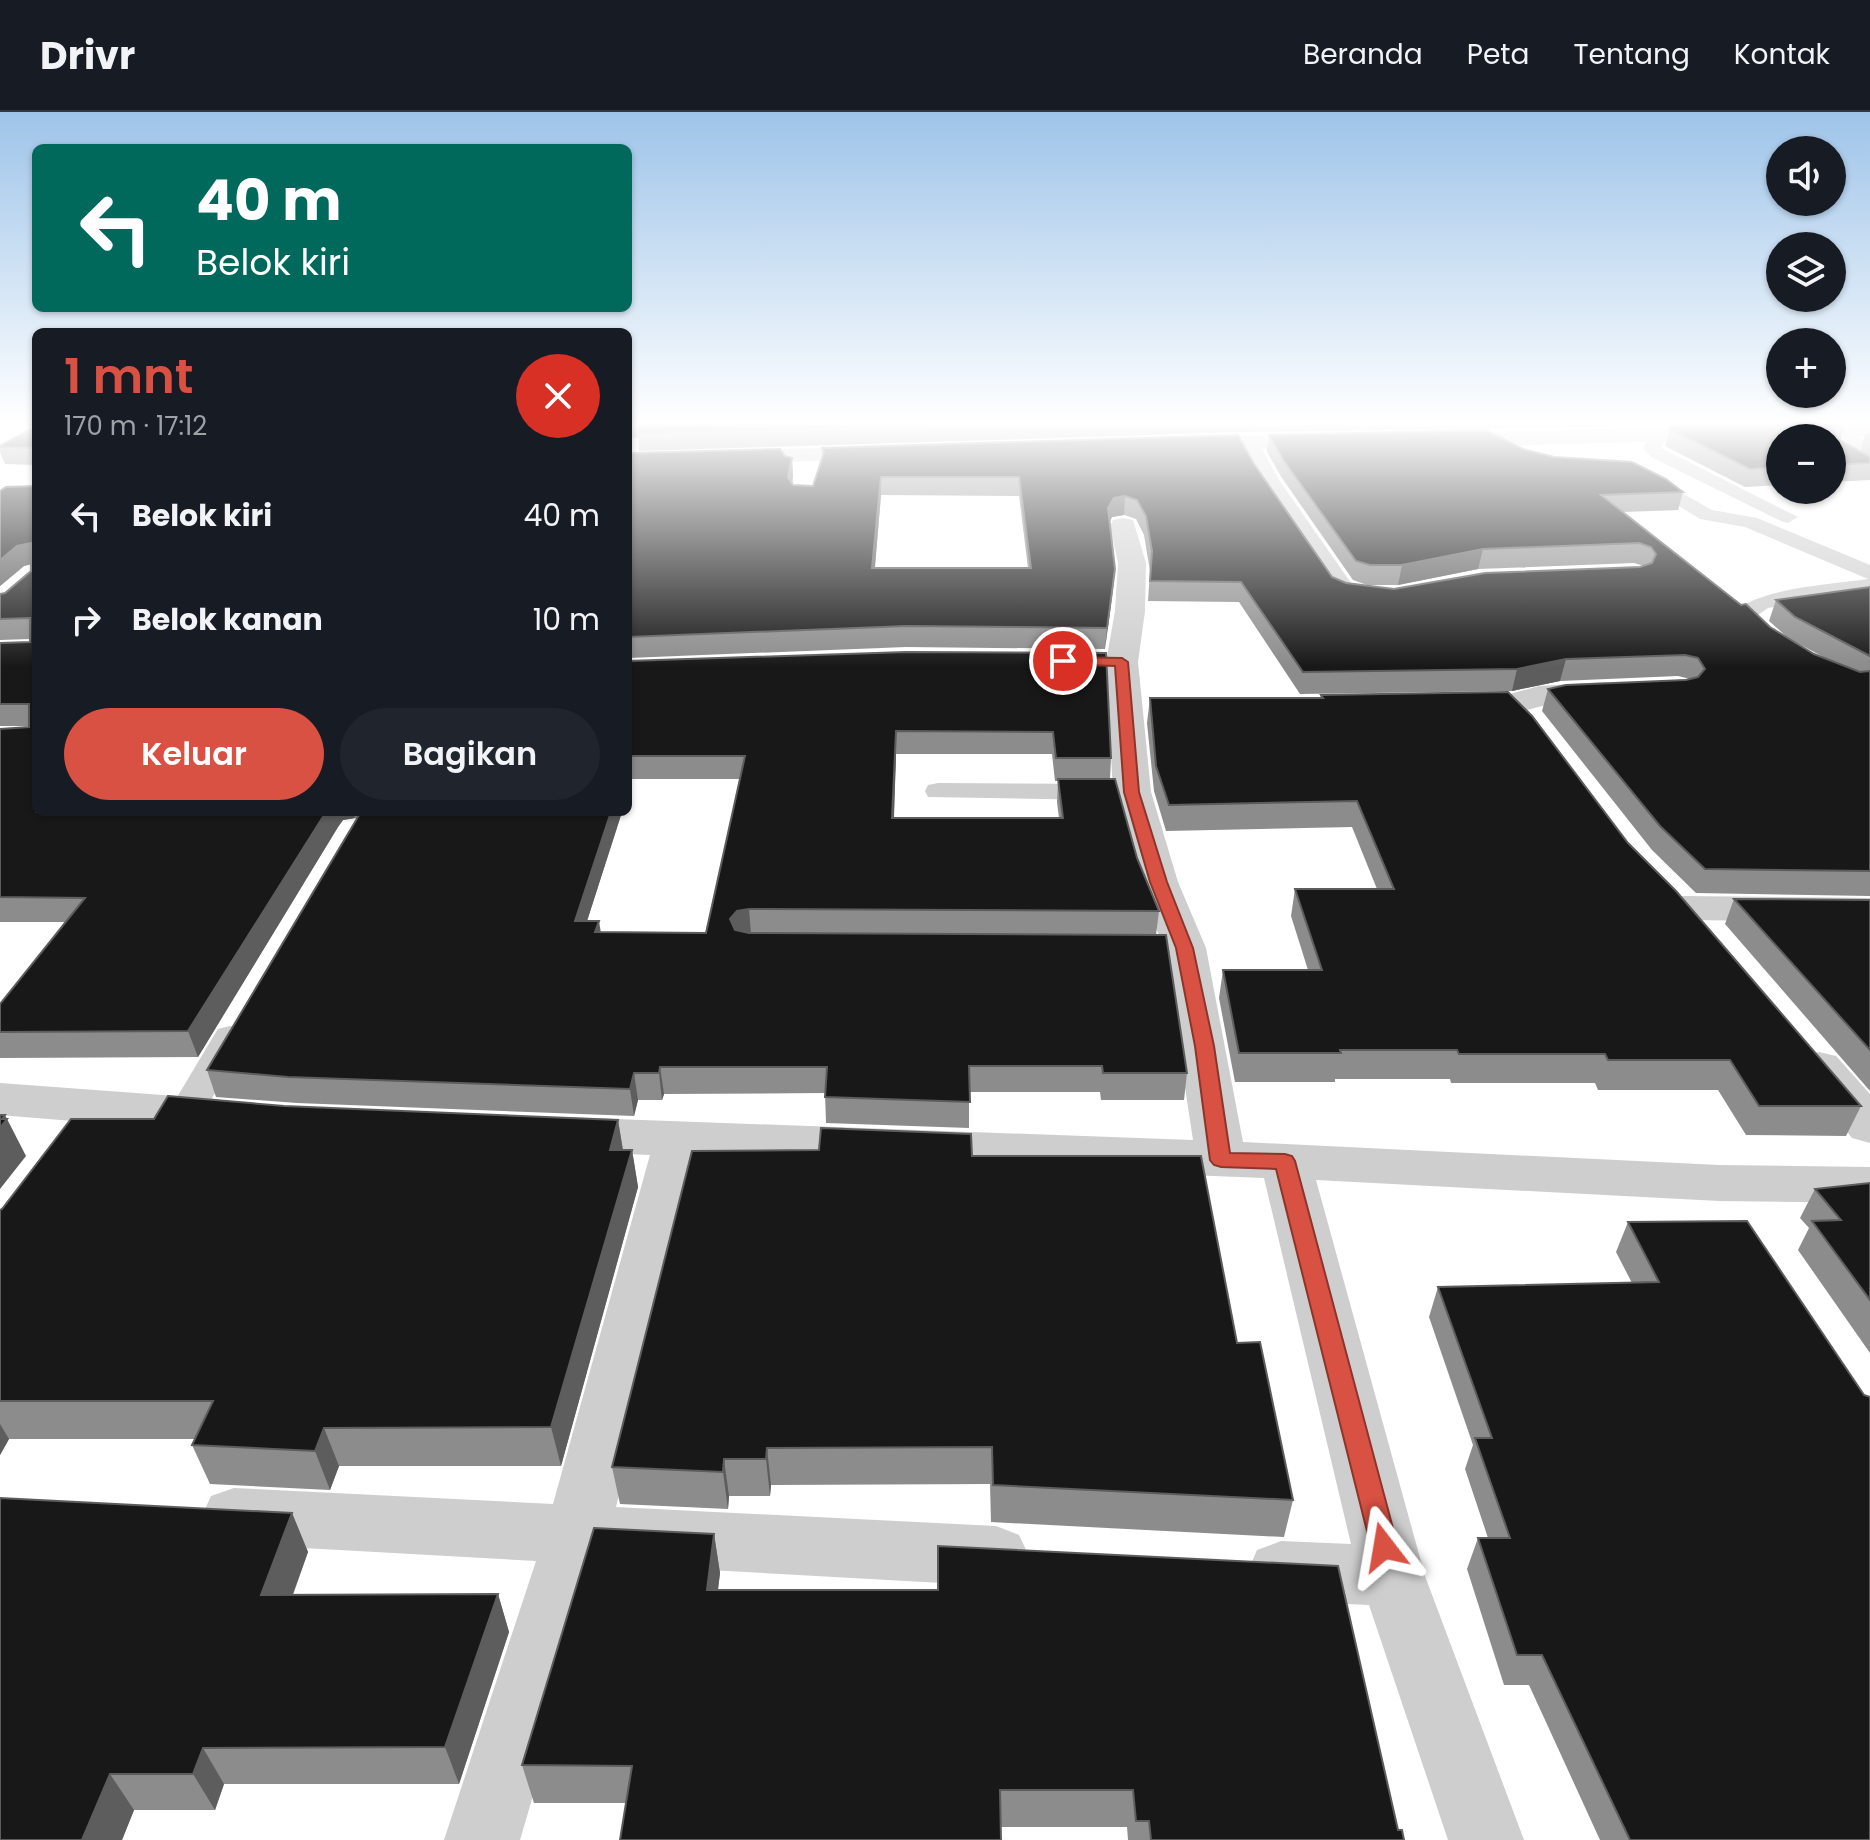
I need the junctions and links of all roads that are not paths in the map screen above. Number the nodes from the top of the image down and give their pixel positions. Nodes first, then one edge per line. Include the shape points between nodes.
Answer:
1 (1284, 506) edge
2 (1692, 506) edge
3 (1766, 506) edge
4 (1123, 526) dead end
5 (1846, 544) dead end
6 (1870, 573) edge
7 (1870, 585) edge
8 (1412, 593) edge
9 (1786, 647) edge
10 (1634, 691) edge
11 (1435, 705) edge
12 (938, 791) dead end
13 (1132, 792) junction
14 (1655, 879) edge
15 (1684, 908) junction
16 (1870, 910) edge
17 (1712, 941) edge
18 (249, 1005) edge
19 (1790, 1033) edge
20 (0, 1099) edge
21 (185, 1114) junction
22 (255, 1119) edge
23 (1870, 1126) edge
24 (514, 1132) edge
25 (680, 1138) junction
26 (1221, 1160) junction
27 (1285, 1161) junction
28 (1719, 1183) junction
29 (1870, 1185) edge
30 (1752, 1231) edge
31 (172, 1513) edge
32 (577, 1534) junction
33 (1056, 1559) edge
34 (1232, 1568) edge
35 (1392, 1576) junction
36 (482, 1840) edge
37 (1486, 1840) edge

1 - 8 street via 1341,589 1356,595
2 - 6 lane via 1707,515 1750,522
3 - 5 lane
4 - 13 street via 1132,563 1130,611 1107,662 1141,709
7 - 9 lane via 1762,603 1746,613 1751,624
10 - 11 street via 1560,694 1526,718
12 - 13 lane
13 - 26 street via 1158,882 1169,948 1204,1046
14 - 15 street
15 - 16 street
15 - 17 street
18 - 21 lane
19 - 23 street
20 - 21 street via 82,1125
21 - 22 street
24 - 25 street
25 - 26 street
25 - 32 street
26 - 27 street
27 - 28 street
27 - 35 street
28 - 29 street
28 - 30 street
31 - 32 street
32 - 33 street
32 - 36 street
34 - 35 street
35 - 37 street

